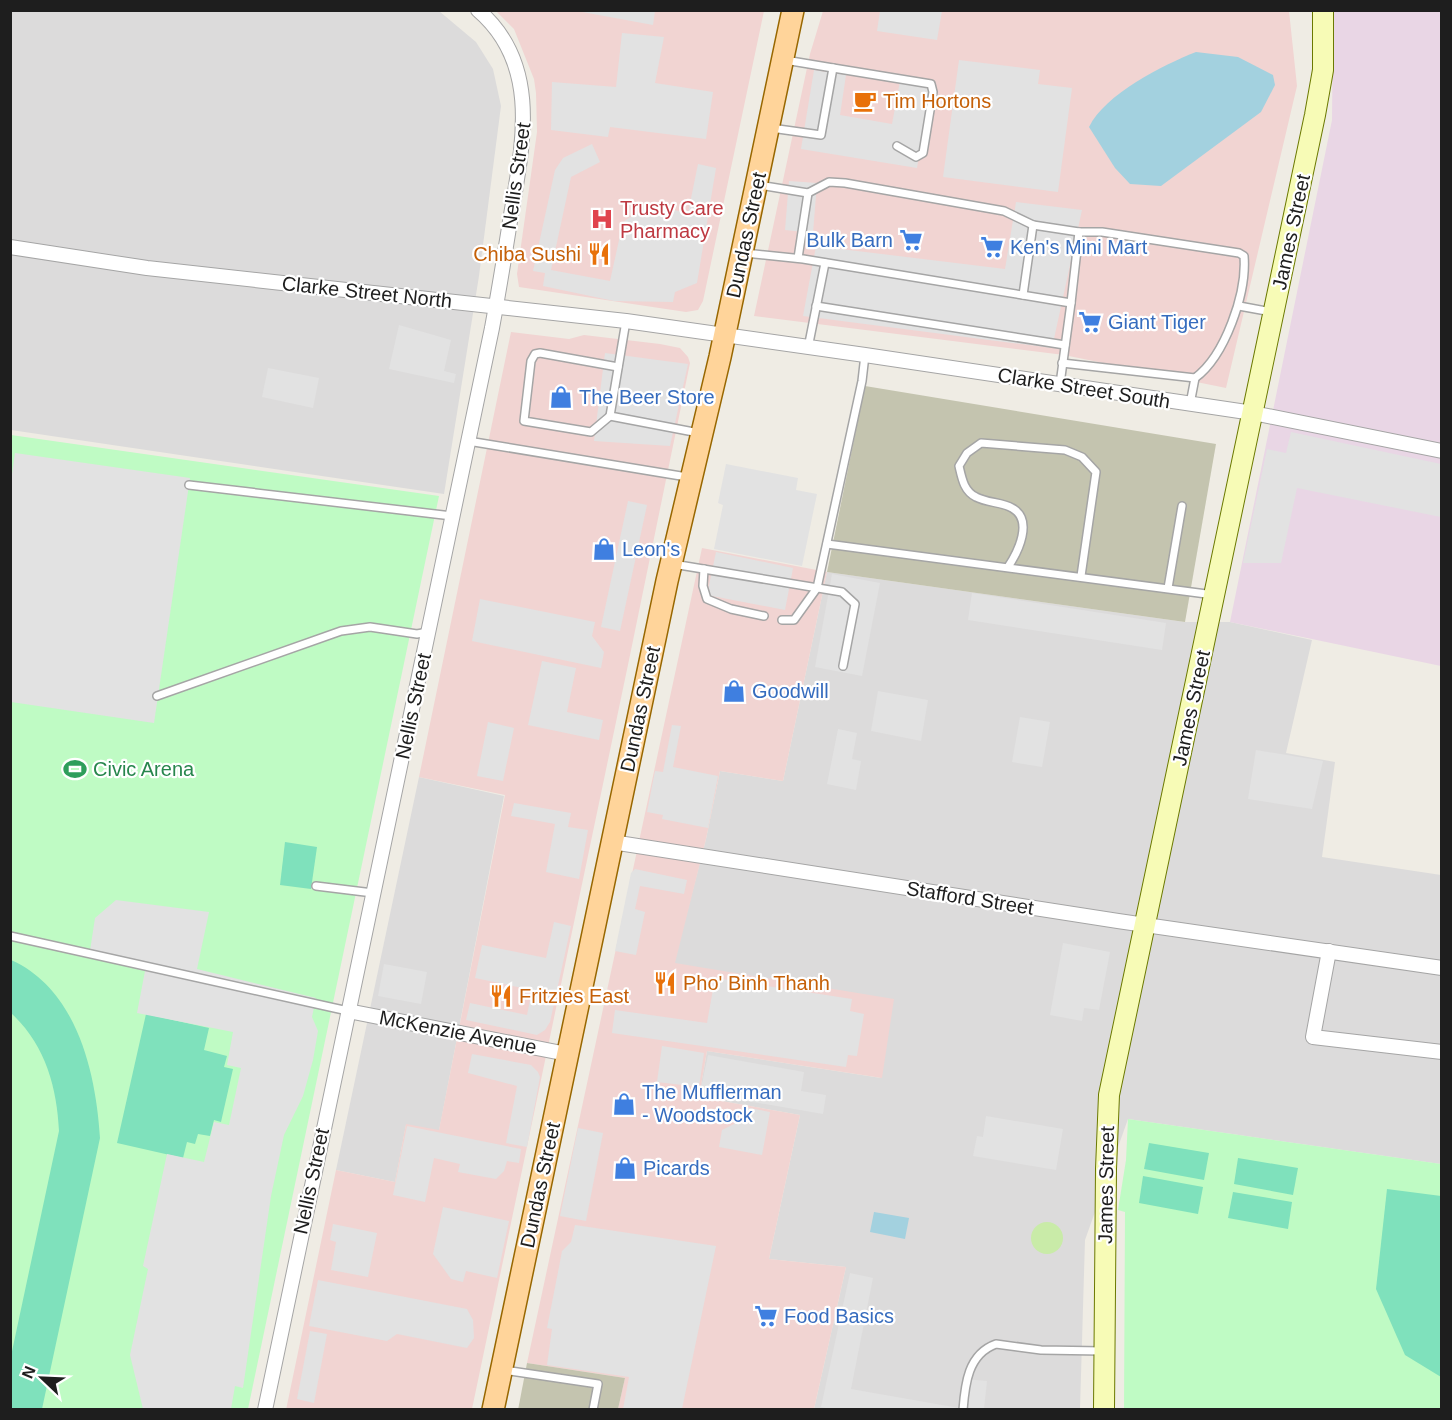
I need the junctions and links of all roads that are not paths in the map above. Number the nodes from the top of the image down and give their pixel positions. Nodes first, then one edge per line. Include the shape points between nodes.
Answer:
1 (478, 10) edge
2 (793, 10) edge
3 (1323, 10) edge
4 (783, 60) junction
5 (833, 68) junction
6 (769, 127) junction
7 (897, 146) dead end
8 (756, 184) junction
9 (808, 192) junction
10 (1034, 225) junction
11 (1079, 232) junction
12 (10, 247) edge
13 (742, 253) junction
14 (798, 258) junction
15 (825, 262) junction
16 (1023, 295) junction
17 (1071, 303) junction
18 (496, 306) junction
19 (816, 306) junction
20 (1239, 306) junction
21 (1274, 313) junction
22 (626, 321) junction
23 (724, 336) junction
24 (1065, 345) junction
25 (808, 348) junction
26 (865, 355) junction
27 (1062, 363) junction
28 (618, 367) junction
29 (1195, 378) junction
30 (1060, 384) junction
31 (1190, 404) junction
32 (1252, 413) junction
33 (610, 416) junction
34 (700, 433) junction
35 (468, 441) junction
36 (1442, 451) edge
37 (690, 478) junction
38 (189, 485) dead end
39 (1182, 506) dead end
40 (452, 516) junction
41 (826, 544) junction
42 (670, 564) junction
43 (1008, 567) junction
44 (704, 569) junction
45 (1081, 576) junction
46 (818, 588) junction
47 (1168, 588) junction
48 (1215, 595) junction
49 (764, 616) dead end
50 (782, 620) dead end
51 (428, 632) junction
52 (843, 666) dead end
53 (157, 696) dead end
54 (612, 842) junction
55 (316, 886) dead end
56 (375, 893) junction
57 (1146, 925) junction
58 (10, 936) edge
59 (1329, 951) junction
60 (1442, 968) edge
61 (348, 1011) junction
62 (1442, 1052) edge
63 (567, 1054) junction
64 (1105, 1351) junction
65 (501, 1370) junction
66 (265, 1410) edge
67 (493, 1410) edge
68 (593, 1410) edge
69 (963, 1410) edge
70 (1104, 1410) edge

1 - 18 street, Nellis Street via 506,44 524,100 523,140
2 - 4 main road, Dundas Street
3 - 21 street, James Street via 1323,70
4 - 5 lane
4 - 6 main road, Dundas Street
5 - 6 lane via 821,135
5 - 7 lane via 931,84 923,153 916,157
6 - 8 main road, Dundas Street
8 - 9 lane
8 - 13 main road, Dundas Street
9 - 10 lane via 829,183 845,183 1004,211
9 - 14 lane
10 - 11 lane
10 - 16 lane
11 - 17 lane
11 - 20 lane via 1239,253 1245,261
12 - 18 street, Clarke Street North via 147,268
13 - 14 lane
13 - 23 main road, Dundas Street
14 - 15 lane
15 - 16 lane
15 - 19 lane
16 - 17 lane
17 - 24 lane
18 - 22 street, Clarke Street North
18 - 35 street, Nellis Street
19 - 24 lane
19 - 25 lane
20 - 21 lane
20 - 29 lane via 1214,358
21 - 32 street, James Street
22 - 23 street, Clarke Street North
22 - 28 lane
23 - 25 street, Clarke Street South
23 - 34 main road, Dundas Street
24 - 27 lane
25 - 26 street, Clarke Street South
26 - 30 street, Clarke Street South
26 - 41 lane
27 - 29 lane
27 - 30 lane
28 - 33 lane
28 - 33 lane via 540,354 535,354 531,361 524,421 591,432
29 - 31 lane
30 - 31 street, Clarke Street South
31 - 32 street, Clarke Street South
32 - 36 street, Clarke Street South
32 - 48 street, James Street
33 - 34 lane
34 - 37 main road, Dundas Street
35 - 37 lane
35 - 40 street, Nellis Street
37 - 42 main road, Dundas Street
38 - 40 lane
39 - 47 lane
40 - 51 street, Nellis Street
41 - 43 lane
41 - 46 lane
42 - 44 lane
42 - 54 main road, Dundas Street
43 - 45 lane
43 - 45 lane via 1023,537 1022,520 1014,509 975,497 963,484 959,466 967,453 981,443 1065,450 1082,457 1096,471
44 - 46 lane
44 - 49 lane via 707,599
45 - 47 lane
46 - 50 lane via 794,620
46 - 52 lane via 842,592 855,604
47 - 48 lane
48 - 57 street, James Street
51 - 53 lane via 370,627 341,631
51 - 56 street, Nellis Street
54 - 57 street, Stafford Street
54 - 63 main road, Dundas Street
55 - 56 lane
56 - 61 street, Nellis Street
57 - 59 street, Stafford Street
57 - 64 street, James Street via 1107,1118
58 - 61 lane
59 - 60 street, Stafford Street
59 - 62 street via 1313,1037
61 - 63 street, McKenzie Avenue
61 - 66 street, Nellis Street
63 - 65 main road, Dundas Street
64 - 69 lane via 989,1346 966,1377
64 - 70 street, James Street
65 - 67 main road, Dundas Street
65 - 68 lane via 598,1384

